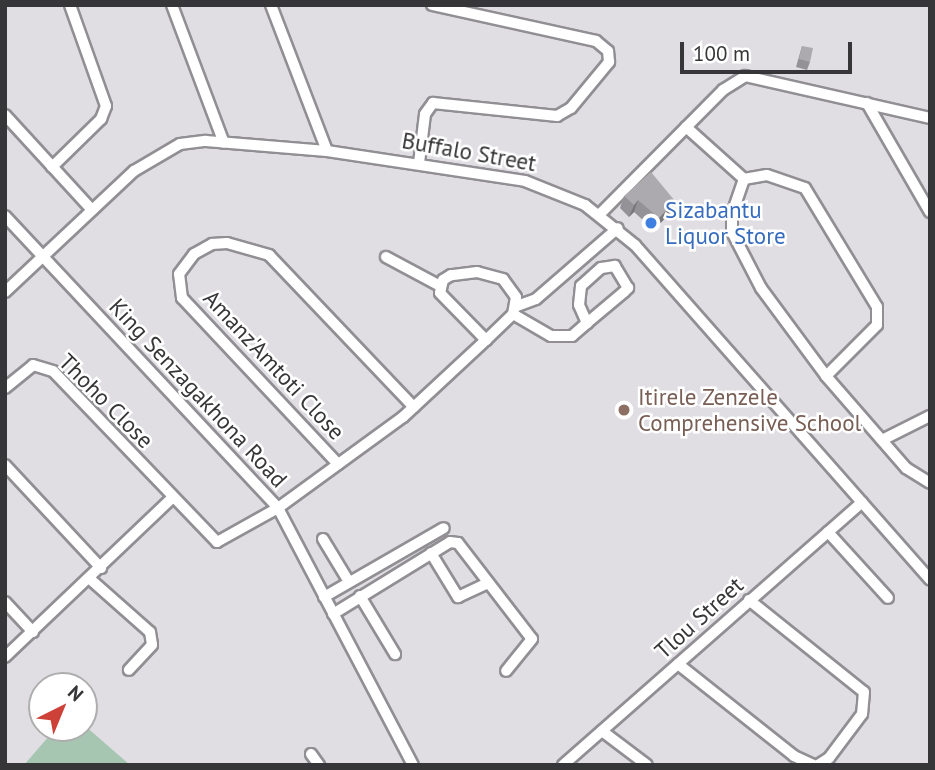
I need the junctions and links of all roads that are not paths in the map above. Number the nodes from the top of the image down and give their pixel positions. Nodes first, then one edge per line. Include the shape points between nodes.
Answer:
1 (70, 5) edge
2 (172, 5) edge
3 (271, 5) edge
4 (432, 5) edge
5 (867, 103) junction
6 (5, 115) edge
7 (930, 118) edge
8 (686, 127) junction
9 (223, 143) junction
10 (327, 151) junction
11 (419, 163) junction
12 (52, 166) junction
13 (744, 179) junction
14 (92, 210) junction
15 (930, 212) edge
16 (600, 214) junction
17 (5, 216) edge
18 (618, 229) junction
19 (386, 257) dead end
20 (42, 258) junction
21 (440, 286) junction
22 (5, 292) edge
23 (515, 310) junction
24 (587, 323) junction
25 (486, 340) junction
26 (826, 376) junction
27 (5, 388) edge
28 (414, 407) junction
29 (930, 416) edge
30 (882, 440) junction
31 (338, 464) junction
32 (5, 465) edge
33 (930, 483) edge
34 (171, 499) junction
35 (862, 502) junction
36 (278, 508) junction
37 (444, 528) dead end
38 (828, 532) junction
39 (323, 539) dead end
40 (431, 553) junction
41 (101, 568) junction
42 (90, 579) junction
43 (930, 580) edge
44 (349, 582) junction
45 (486, 584) junction
46 (324, 597) junction
47 (360, 597) junction
48 (888, 598) dead end
49 (749, 600) junction
50 (5, 602) edge
51 (333, 614) junction
52 (33, 632) junction
53 (395, 654) dead end
54 (5, 657) edge
55 (678, 664) junction
56 (130, 670) dead end
57 (506, 671) dead end
58 (602, 731) junction
59 (311, 754) dead end
60 (320, 765) edge
61 (413, 765) edge
62 (563, 765) edge
63 (647, 765) edge
64 (816, 765) edge

1 - 12 street via 106,106 101,119
2 - 9 street
3 - 10 street
4 - 11 street via 596,41 608,51 609,62 571,108 557,116 433,103 425,114
5 - 7 street
5 - 8 street via 745,76 723,90
5 - 15 street
6 - 12 street
8 - 13 street
8 - 16 street
9 - 10 street, Buffalo Street
9 - 14 street, Buffalo Street via 192,142 168,148 134,171
10 - 11 street, Buffalo Street
11 - 16 street, Buffalo Street via 525,181
12 - 14 street
13 - 26 street via 732,214 734,241 788,329
13 - 26 street via 767,175 804,188 877,307 877,326
14 - 20 street, Buffalo Street
16 - 18 street, Buffalo Street
17 - 20 street, King Senzagakhona Road
18 - 23 street via 536,299
18 - 35 street, Buffalo Street
19 - 21 street
20 - 22 street
20 - 36 street, King Senzagakhona Road
21 - 23 street via 460,271 491,274 511,288
21 - 25 street via 446,302
23 - 24 street via 564,338
23 - 25 street
24 - 24 street via 628,288 615,266 601,268 581,286 579,305
25 - 28 street
26 - 30 street
27 - 34 street, Thoho Close via 33,365 47,367
28 - 31 street
28 - 31 street, Amanz'Amtoti Close via 269,255 228,243 212,244 194,254 179,274 182,298
29 - 30 street
30 - 33 street via 912,475
31 - 36 street
32 - 41 street
34 - 36 street, Thoho Close via 216,542
34 - 41 street
35 - 38 street, Tlou Street
35 - 43 street, Buffalo Street
36 - 46 street, King Senzagakhona Road
37 - 44 street
38 - 48 street
38 - 49 street, Tlou Street
39 - 44 street
40 - 45 street via 450,542 458,543
40 - 45 street via 458,597
40 - 47 street
41 - 42 street
42 - 52 street
42 - 56 street via 150,632 152,645
44 - 46 street
45 - 57 street via 532,639
46 - 51 street, King Senzagakhona Road
47 - 51 street
47 - 53 street
49 - 55 street, Tlou Street
49 - 64 street via 864,692 862,714 826,761
50 - 52 street
51 - 61 street, King Senzagakhona Road
52 - 54 street
55 - 58 street, Tlou Street
55 - 64 street via 794,756
58 - 62 street, Tlou Street
58 - 63 street
59 - 60 street

